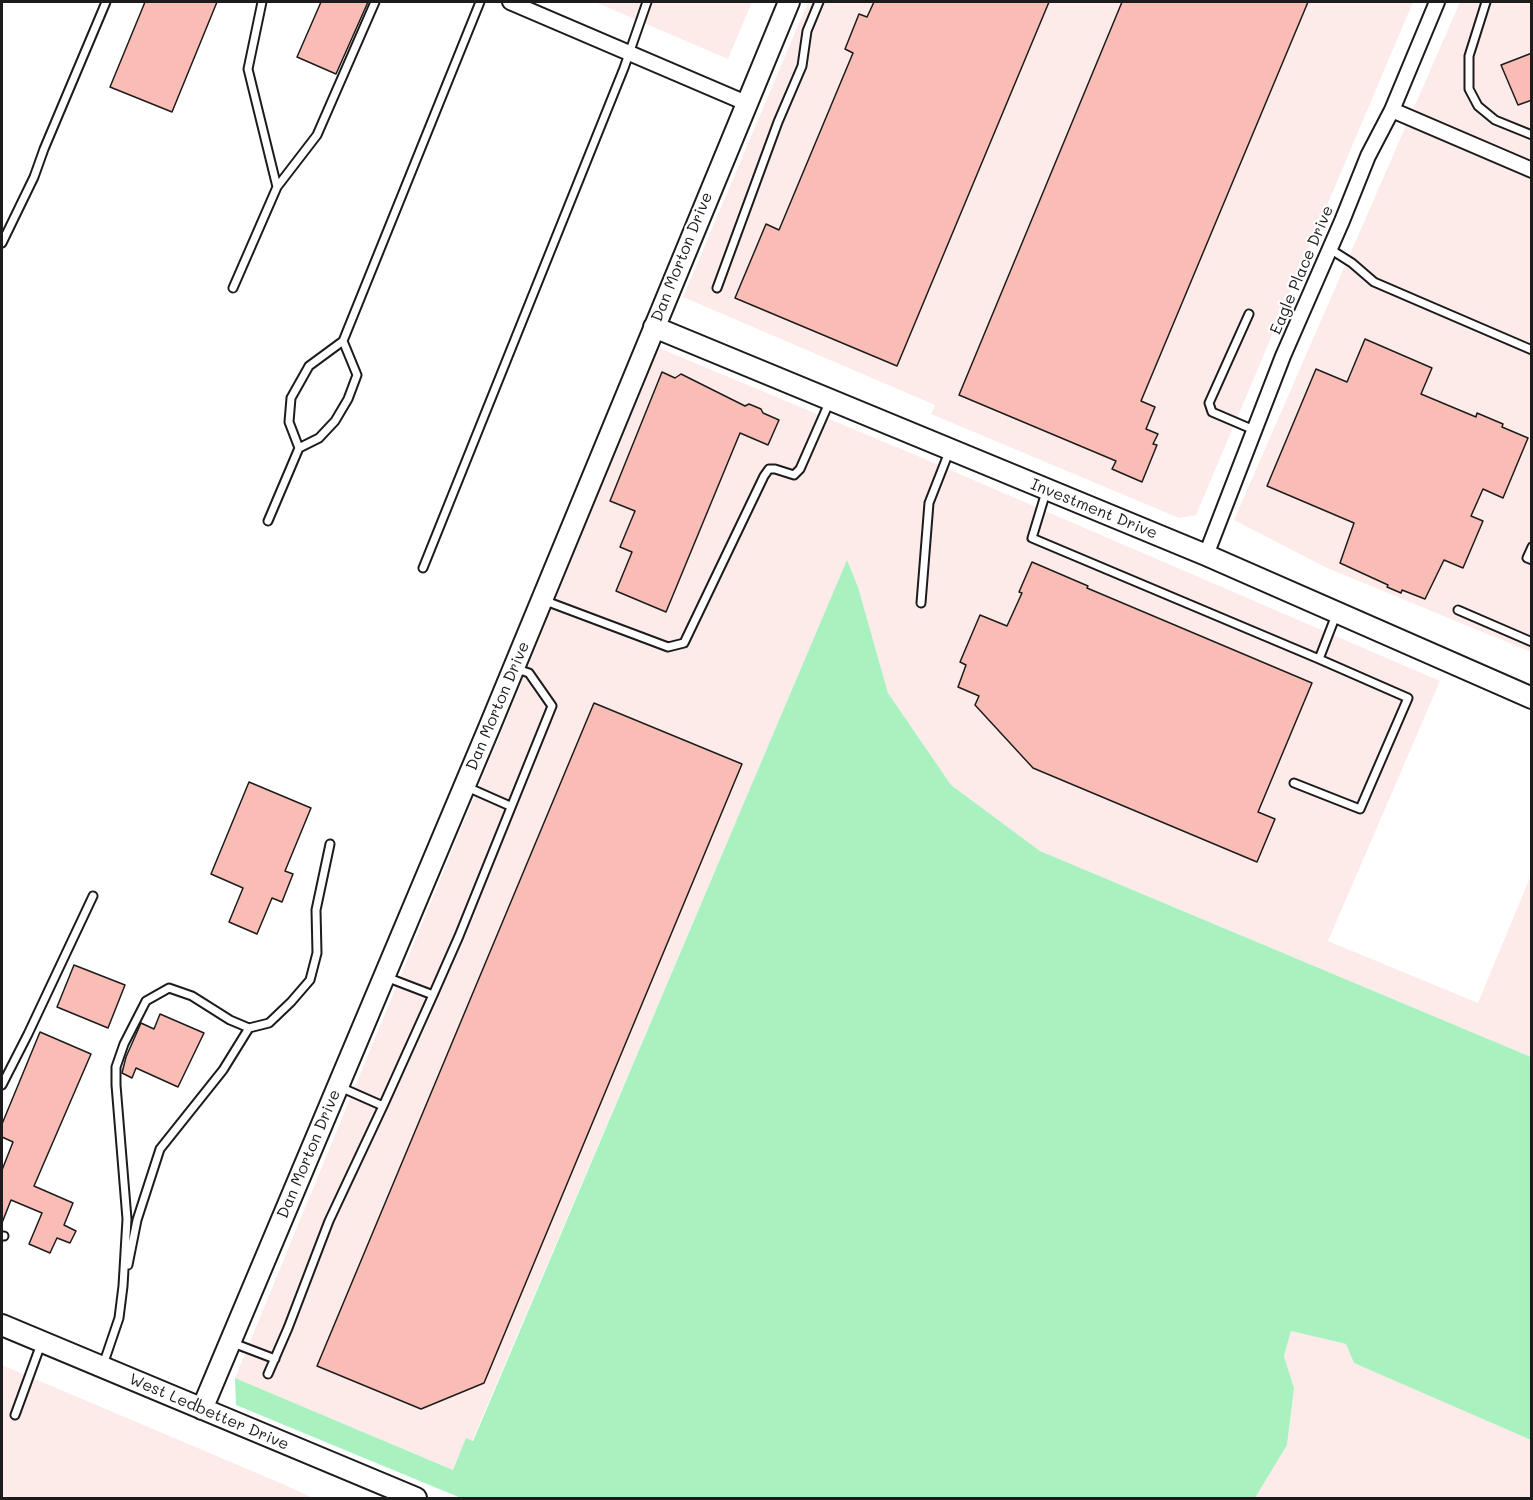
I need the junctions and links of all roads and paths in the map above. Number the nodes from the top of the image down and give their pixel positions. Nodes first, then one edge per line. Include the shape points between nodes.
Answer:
1 (106, 2) edge
2 (262, 2) edge
3 (375, 2) edge
4 (480, 2) edge
5 (510, 2) edge
6 (647, 2) edge
7 (789, 2) edge
8 (819, 2) edge
9 (1437, 2) edge
10 (1486, 2) edge
11 (629, 53) junction
12 (746, 103) junction
13 (1392, 110) junction
14 (1532, 135) edge
15 (1532, 170) edge
16 (277, 187) junction
17 (2, 243) edge
18 (1330, 249) junction
19 (233, 288) dead end
20 (717, 288) dead end
21 (1249, 314) dead end
22 (654, 327) junction
23 (343, 341) junction
24 (1532, 350) edge
25 (830, 400) junction
26 (1254, 430) junction
27 (299, 448) junction
28 (950, 450) junction
29 (1047, 490) junction
30 (268, 521) dead end
31 (1532, 547) edge
32 (1206, 555) junction
33 (1532, 560) edge
34 (423, 568) dead end
35 (542, 600) junction
36 (921, 603) dead end
37 (1458, 610) dead end
38 (1337, 612) junction
39 (1532, 642) edge
40 (1319, 659) junction
41 (514, 668) junction
42 (1532, 698) edge
43 (1294, 783) dead end
44 (465, 785) junction
45 (510, 806) junction
46 (330, 844) dead end
47 (93, 896) dead end
48 (384, 976) junction
49 (433, 995) junction
50 (249, 1028) junction
51 (2, 1085) edge
52 (338, 1086) junction
53 (383, 1106) junction
54 (123, 1287) junction
55 (2, 1325) edge
56 (42, 1342) junction
57 (230, 1343) junction
58 (275, 1359) junction
59 (102, 1367) junction
60 (268, 1374) dead end
61 (202, 1409) junction
62 (15, 1414) dead end
63 (417, 1498) edge

1 - 17 lane via 34,177
2 - 16 lane via 248,69
3 - 16 lane via 317,135
4 - 23 lane
5 - 11 street
6 - 11 lane
7 - 12 street, Dan Morton Drive
8 - 20 lane via 807,31 802,66
9 - 13 street, Eagle Place Drive
10 - 14 lane via 1469,56 1469,89 1478,106 1495,120
11 - 12 street
11 - 34 lane
12 - 22 street, Dan Morton Drive
13 - 15 street
13 - 18 street, Eagle Place Drive via 1368,156
16 - 19 lane
18 - 24 lane via 1374,282
18 - 26 street, Eagle Place Drive
21 - 26 lane via 1209,404 1212,412
22 - 25 street, Investment Drive
22 - 35 street, Dan Morton Drive
23 - 27 lane via 309,366 291,398 289,422
23 - 27 lane via 357,375 348,399 319,438
25 - 28 street, Investment Drive
25 - 35 lane via 800,469 794,475 769,469 764,476 684,643 668,647
26 - 32 street, Eagle Place Drive
27 - 30 lane
28 - 29 street, Investment Drive
28 - 36 lane via 929,503
29 - 32 street, Investment Drive
29 - 40 lane via 1032,538
31 - 33 lane via 1527,558
32 - 38 street, Investment Drive
35 - 41 street, Dan Morton Drive
37 - 39 lane
38 - 40 lane
38 - 42 street, Investment Drive
40 - 43 lane via 1408,698 1360,809
41 - 44 street, Dan Morton Drive
41 - 45 lane via 529,673 552,706
44 - 45 lane
44 - 48 street, Dan Morton Drive
45 - 49 lane
46 - 50 lane via 316,910 317,953 310,980 269,1023
47 - 51 lane
48 - 49 lane
48 - 52 street, Dan Morton Drive
49 - 53 lane
50 - 54 lane via 223,1070 160,1149 137,1220
50 - 54 lane via 192,996 169,988 146,1001 124,1044 116,1067 127,1219
52 - 53 lane
52 - 57 street, Dan Morton Drive
53 - 58 lane via 328,1221
54 - 59 lane via 119,1318
55 - 56 street, West Ledbetter Drive
56 - 59 street, West Ledbetter Drive
56 - 62 lane
57 - 58 lane
57 - 61 street, Dan Morton Drive
58 - 60 lane
59 - 61 street, West Ledbetter Drive
61 - 63 street, West Ledbetter Drive

